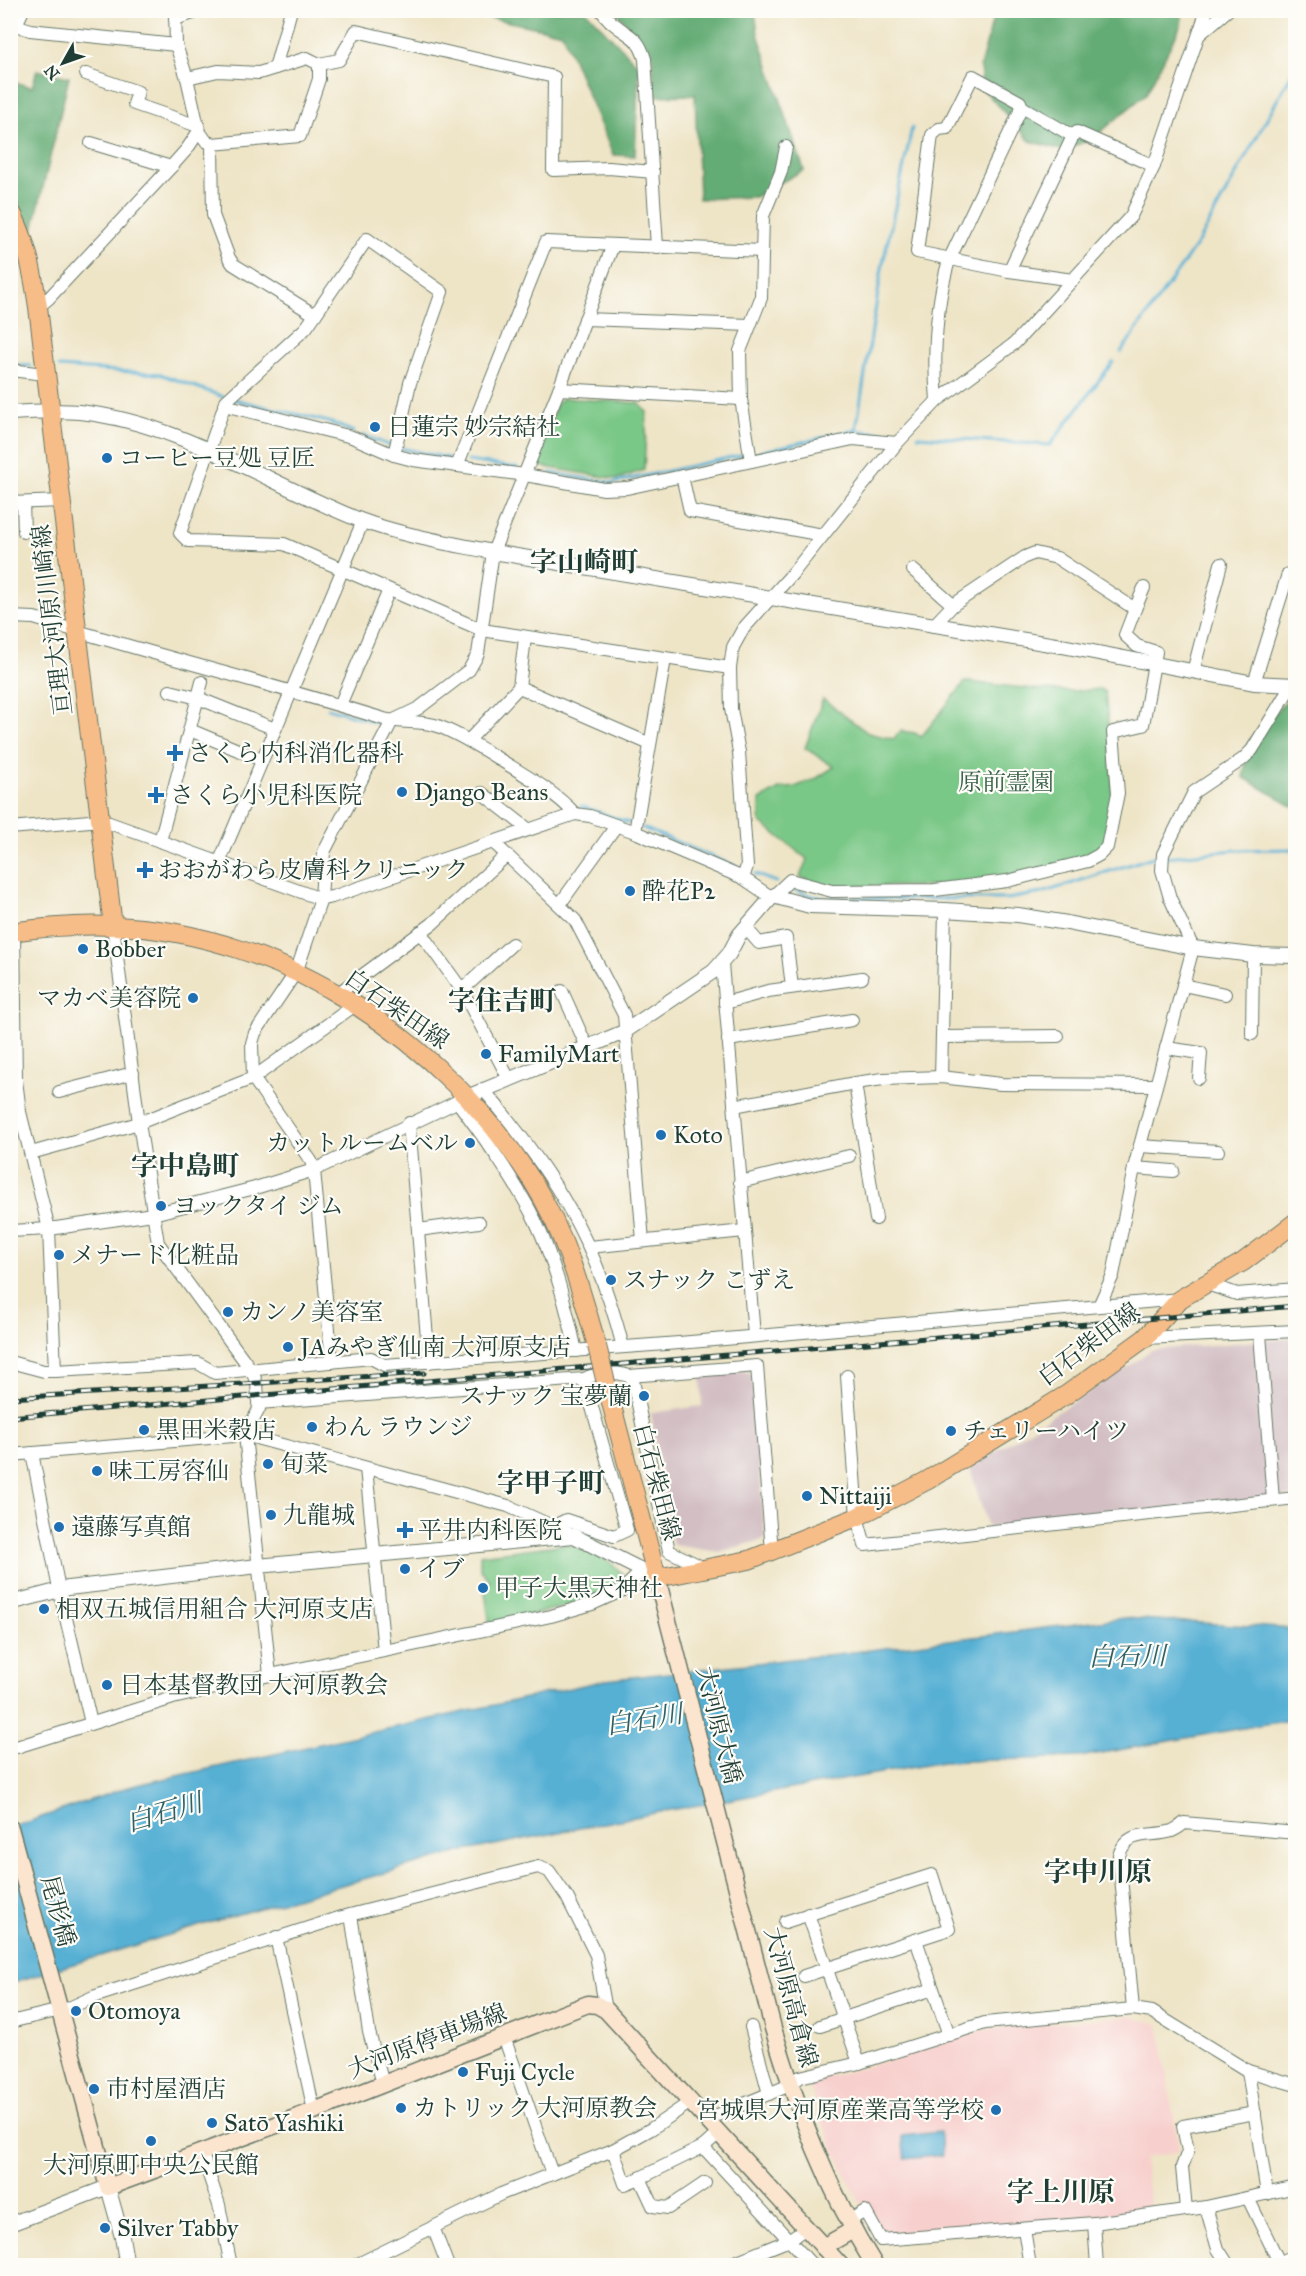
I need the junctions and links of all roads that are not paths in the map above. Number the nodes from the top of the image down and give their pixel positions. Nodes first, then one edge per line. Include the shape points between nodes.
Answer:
1 (23, 10) edge
2 (202, 10) edge
3 (291, 10) edge
4 (600, 10) edge
5 (1207, 10) edge
6 (1228, 10) edge
7 (175, 15) edge
8 (1199, 34) junction
9 (176, 45) junction
10 (319, 64) junction
11 (275, 68) junction
12 (86, 75) dead end
13 (187, 78) junction
14 (1022, 107) junction
15 (199, 128) junction
16 (1073, 136) junction
17 (91, 142) dead end
18 (212, 144) junction
19 (786, 147) dead end
20 (1154, 166) junction
21 (171, 168) junction
22 (653, 172) junction
23 (10, 209) edge
24 (613, 245) junction
25 (657, 247) junction
26 (762, 251) junction
27 (949, 260) junction
28 (1009, 271) junction
29 (1073, 280) junction
30 (38, 307) junction
31 (315, 315) junction
32 (585, 319) junction
33 (750, 325) junction
34 (10, 370) edge
35 (45, 375) junction
36 (559, 389) junction
37 (741, 399) junction
38 (228, 400) junction
39 (937, 401) junction
40 (50, 412) junction
41 (10, 413) edge
42 (897, 443) junction
43 (395, 450) junction
44 (209, 451) junction
45 (751, 461) junction
46 (457, 466) junction
47 (525, 475) junction
48 (682, 476) junction
49 (62, 501) junction
50 (17, 503) edge
51 (363, 521) junction
52 (24, 532) dead end
53 (823, 535) junction
54 (493, 552) junction
55 (1221, 564) dead end
56 (913, 570) dead end
57 (343, 571) junction
58 (1296, 576) edge
59 (1144, 588) dead end
60 (388, 590) junction
61 (771, 598) junction
62 (953, 605) junction
63 (1135, 609) junction
64 (10, 617) edge
65 (933, 626) junction
66 (482, 630) junction
67 (77, 631) junction
68 (525, 638) junction
69 (665, 659) junction
70 (1154, 665) junction
71 (729, 668) junction
72 (1193, 672) junction
73 (202, 682) dead end
74 (1254, 683) junction
75 (1293, 685) edge
76 (519, 687) junction
77 (292, 690) junction
78 (170, 691) dead end
79 (198, 698) junction
80 (340, 705) junction
81 (392, 721) junction
82 (275, 729) junction
83 (189, 730) junction
84 (469, 740) junction
85 (650, 744) junction
86 (262, 760) junction
87 (482, 793) dead end
88 (575, 814) junction
89 (101, 820) junction
90 (616, 826) junction
91 (10, 828) edge
92 (528, 829) junction
93 (635, 832) junction
94 (160, 841) junction
95 (493, 842) junction
96 (507, 855) junction
97 (219, 862) junction
98 (743, 878) junction
99 (773, 896) junction
100 (321, 899) junction
101 (560, 904) junction
102 (945, 910) junction
103 (113, 926) junction
104 (746, 928) junction
105 (12, 932) edge
106 (420, 932) junction
107 (512, 944) dead end
108 (1193, 948) junction
109 (1253, 955) junction
110 (1296, 956) edge
111 (722, 964) junction
112 (295, 972) junction
113 (862, 978) dead end
114 (1183, 985) junction
115 (792, 987) junction
116 (462, 990) junction
117 (561, 991) dead end
118 (337, 994) junction
119 (1225, 994) dead end
120 (725, 1003) junction
121 (355, 1005) junction
122 (852, 1020) dead end
123 (624, 1032) junction
124 (1252, 1034) dead end
125 (1058, 1036) dead end
126 (942, 1037) junction
127 (728, 1040) junction
128 (588, 1047) junction
129 (1166, 1048) junction
130 (133, 1073) junction
131 (940, 1077) junction
132 (253, 1078) junction
133 (509, 1078) junction
134 (1199, 1078) dead end
135 (855, 1083) junction
136 (1156, 1085) junction
137 (58, 1092) dead end
138 (469, 1096) junction
139 (734, 1106) junction
140 (15, 1112) edge
141 (139, 1123) junction
142 (409, 1124) junction
143 (1140, 1146) junction
144 (1218, 1151) dead end
145 (31, 1153) junction
146 (849, 1156) dead end
147 (1134, 1168) junction
148 (314, 1170) junction
149 (1173, 1170) dead end
150 (740, 1182) junction
151 (153, 1214) junction
152 (876, 1219) dead end
153 (479, 1222) dead end
154 (1296, 1222) edge
155 (49, 1229) junction
156 (418, 1230) junction
157 (10, 1231) edge
158 (744, 1231) junction
159 (643, 1241) junction
160 (589, 1247) junction
161 (1207, 1284) junction
162 (1296, 1289) edge
163 (1180, 1299) junction
164 (1099, 1306) junction
165 (1296, 1331) edge
166 (1260, 1334) junction
167 (754, 1335) junction
168 (1145, 1338) junction
169 (623, 1347) junction
170 (576, 1351) junction
171 (10, 1362) edge
172 (332, 1362) junction
173 (429, 1362) junction
174 (55, 1371) junction
175 (252, 1371) junction
176 (632, 1376) junction
177 (847, 1376) dead end
178 (584, 1379) junction
179 (258, 1403) junction
180 (245, 1435) junction
181 (32, 1453) junction
182 (10, 1455) edge
183 (366, 1468) junction
184 (1296, 1498) edge
185 (1273, 1500) junction
186 (857, 1517) junction
187 (552, 1527) junction
188 (574, 1536) junction
189 (772, 1551) junction
190 (375, 1555) junction
191 (258, 1566) junction
192 (704, 1568) junction
193 (654, 1581) junction
194 (60, 1589) junction
195 (10, 1602) edge
196 (384, 1652) junction
197 (270, 1675) junction
198 (91, 1723) junction
199 (10, 1749) edge
200 (10, 1828) edge
201 (1296, 1833) edge
202 (731, 1867) joint
203 (808, 1914) junction
204 (351, 1915) junction
205 (785, 1922) dead end
206 (276, 1937) junction
207 (916, 1940) junction
208 (826, 1969) junction
209 (804, 1976) dead end
210 (933, 1989) junction
211 (59, 2008) junction
212 (1132, 2009) junction
213 (606, 2010) junction
214 (843, 2018) junction
215 (10, 2022) edge
216 (820, 2025) dead end
217 (751, 2027) dead end
218 (949, 2035) junction
219 (504, 2037) junction
220 (859, 2063) junction
221 (1248, 2071) junction
222 (383, 2084) junction
223 (790, 2085) junction
224 (1296, 2085) edge
225 (769, 2094) junction
226 (692, 2101) junction
227 (314, 2111) junction
228 (1255, 2113) junction
229 (708, 2119) junction
230 (720, 2132) junction
231 (703, 2147) junction
232 (613, 2150) junction
233 (201, 2151) junction
234 (552, 2174) junction
235 (640, 2178) junction
236 (705, 2183) dead end
237 (108, 2187) junction
238 (1296, 2187) edge
239 (1267, 2194) junction
240 (1248, 2198) junction
241 (1206, 2207) junction
242 (1186, 2209) junction
243 (1094, 2223) junction
244 (10, 2224) edge
245 (851, 2225) junction
246 (433, 2227) junction
247 (806, 2228) junction
248 (1024, 2229) junction
249 (789, 2239) junction
250 (823, 2247) junction
251 (1296, 2255) edge
252 (1275, 2264) edge
253 (127, 2265) edge
254 (231, 2265) edge
255 (354, 2265) edge
256 (448, 2265) edge
257 (726, 2265) edge
258 (813, 2265) edge
259 (841, 2265) edge
260 (875, 2265) edge
261 (1030, 2265) edge
262 (1097, 2265) edge
263 (1228, 2265) edge

1 - 9 street via 16,25 30,30
2 - 7 street
3 - 11 street
4 - 22 street via 642,47
5 - 8 street
6 - 8 street
7 - 9 street
8 - 20 street
9 - 13 street
10 - 11 street via 307,58
10 - 18 street via 319,79 300,136
10 - 22 street via 339,60 356,31 554,77 553,170 609,168
11 - 13 street via 259,73 218,71
12 - 15 street via 138,92 134,104
13 - 15 street
14 - 16 street
14 - 27 street
14 - 27 street via 1020,102 973,76 947,128 932,135 917,252
15 - 18 street
15 - 21 street
16 - 20 street via 1077,132
16 - 28 street
17 - 21 street
18 - 31 street via 213,216 229,258
19 - 26 street via 781,172 763,216
20 - 29 street via 1131,216
21 - 30 street
22 - 25 street
23 - 30 main road, 亘理大河原川崎線 via 25,244
24 - 25 street
24 - 32 street
24 - 46 street via 546,242
25 - 26 street
26 - 33 street via 761,298
27 - 28 street
27 - 39 street via 938,310
28 - 29 street
29 - 39 street via 1015,343
30 - 35 main road, 亘理大河原川崎線
31 - 38 street via 306,328
31 - 43 street via 367,239 442,292 410,383
32 - 33 street
32 - 36 street
33 - 37 street via 740,351
34 - 35 street
35 - 40 main road, 亘理大河原川崎線
36 - 37 street
36 - 47 street
37 - 45 street
38 - 43 street
38 - 44 street
39 - 42 street
40 - 41 street
40 - 44 street via 79,412 125,421
40 - 49 main road, 亘理大河原川崎線
42 - 45 street via 853,438
42 - 53 street
43 - 46 street via 413,460
44 - 51 street
44 - 57 street via 180,533 188,541 284,544
45 - 48 street
46 - 47 street
47 - 48 street via 614,490
47 - 54 street
48 - 53 street via 690,511
49 - 50 street
49 - 67 main road, 亘理大河原川崎線
50 - 52 street
51 - 54 street
51 - 57 street
53 - 61 street
54 - 61 street
54 - 66 street
55 - 72 street
56 - 62 street
57 - 60 street
57 - 77 street
58 - 74 street via 1288,574
59 - 63 street
60 - 66 street
60 - 80 street
61 - 65 street
61 - 71 street via 743,629 733,647
62 - 63 street via 1035,553 1057,558
62 - 65 street
63 - 70 street via 1125,635 1137,646 1156,652
64 - 67 street via 34,618
65 - 70 street
66 - 68 street
66 - 81 street via 478,654 469,670 418,708
67 - 77 street
67 - 89 main road, 亘理大河原川崎線
68 - 69 street
68 - 76 street
69 - 71 street
69 - 85 street
70 - 72 street
70 - 99 street via 1143,725 1113,732 1118,792 1107,847 1099,855 1088,861 986,884 935,890 832,891 790,880
71 - 98 street via 747,866
72 - 74 street
73 - 79 street
74 - 75 street
75 - 108 street via 1252,750 1194,792 1162,857 1170,898
76 - 84 street
76 - 85 street
77 - 80 street
77 - 82 street
78 - 79 street
79 - 82 street
79 - 83 street
80 - 81 street
81 - 84 street via 437,726
81 - 100 street via 324,852
82 - 86 street
83 - 86 street
83 - 94 street
84 - 88 street via 555,796
85 - 93 street
86 - 97 street
87 - 92 street
88 - 90 street
88 - 92 street
89 - 91 street
89 - 94 street
89 - 103 main road, 亘理大河原川崎線
90 - 93 street
90 - 101 street
92 - 95 street
93 - 98 street
94 - 97 street
95 - 96 street
95 - 100 street
96 - 101 street
96 - 106 street
97 - 100 street
98 - 99 street
99 - 102 street via 810,906
99 - 104 street
100 - 112 street
101 - 123 street via 575,920 624,1015
102 - 108 street via 1047,919
102 - 126 street
103 - 105 main road
103 - 112 main road, 白石柴田線 via 207,941
103 - 130 street
104 - 111 street
104 - 115 street via 759,943 786,939
105 - 140 street
106 - 116 street
106 - 118 street
107 - 116 street
108 - 109 street
108 - 114 street
109 - 110 street
109 - 124 street
111 - 120 street
111 - 123 street
112 - 118 main road, 白石柴田線
112 - 132 street via 255,1033
113 - 115 street
114 - 119 street
114 - 129 street
115 - 120 street
116 - 133 street
117 - 128 street
118 - 121 main road, 白石柴田線
120 - 127 street
121 - 132 street
121 - 138 main road, 白石柴田線 via 427,1056
122 - 127 street
123 - 128 street
123 - 159 street
125 - 126 street
126 - 131 street
127 - 139 street
128 - 133 street
129 - 134 street via 1201,1053
129 - 136 street
130 - 137 street
130 - 141 street
131 - 135 street
131 - 136 street via 1001,1084
132 - 141 street
132 - 148 street
133 - 138 street
135 - 139 street
135 - 152 street
136 - 143 street
138 - 142 street
138 - 160 street via 536,1154 574,1214
138 - 170 street via 491,1147 535,1221 564,1296
138 - 193 main road, 白石柴田線, bridge via 533,1182 575,1269
139 - 150 street
140 - 145 street
141 - 145 street
141 - 151 street
142 - 148 street
142 - 156 street
143 - 144 street
143 - 147 street
145 - 155 street
146 - 150 street
147 - 149 street
147 - 164 street via 1113,1275
148 - 151 street
148 - 172 street
150 - 158 street
151 - 155 street
151 - 175 street via 162,1250
153 - 156 street
154 - 161 main road, 白石柴田線
155 - 157 street
155 - 174 street
156 - 173 street
158 - 159 street
158 - 167 street
159 - 160 street
160 - 169 street
161 - 162 street via 1237,1294
161 - 163 main road, 白石柴田線
163 - 164 street
163 - 168 main road, 白石柴田線
164 - 167 street
165 - 166 street
166 - 168 street
166 - 185 street
167 - 169 street
168 - 186 main road, 白石柴田線 via 1066,1395 928,1480
169 - 170 street
170 - 173 street
171 - 174 street
172 - 173 street via 371,1358 384,1365
172 - 175 street
174 - 175 street via 198,1363 215,1373
175 - 179 street
176 - 178 street via 593,1374
176 - 189 street via 757,1366
176 - 192 street via 669,1551
177 - 186 street
178 - 179 street
178 - 187 street via 627,1530 614,1536 566,1520
179 - 180 street via 259,1409
180 - 181 street
180 - 183 street
180 - 191 street
181 - 182 street
181 - 194 street
183 - 187 street via 508,1506
183 - 190 street
184 - 185 street
185 - 186 street via 865,1545
186 - 189 main road, 白石柴田線
187 - 188 street
188 - 190 street
188 - 193 street
189 - 192 main road, 白石柴田線 via 749,1560
190 - 191 street
190 - 196 street
191 - 194 street
191 - 197 street
192 - 193 main road, 白石柴田線
193 - 196 street via 551,1616
193 - 202 main road, 大河原大橋
194 - 195 street
194 - 198 street
196 - 197 street
197 - 198 street via 172,1698
198 - 199 street
200 - 211 main road, 尾形橋
201 - 212 street via 1184,1823 1173,1831 1134,1836 1123,1844 1119,1855
202 - 223 main road, 大河原高倉線
203 - 205 street
203 - 207 street via 932,1875 949,1929
203 - 208 street
204 - 206 street
204 - 213 street via 538,1867 549,1871 596,1955
204 - 222 street via 369,2032
206 - 211 street
206 - 227 street
207 - 208 street
207 - 210 street
208 - 209 street
208 - 214 street
210 - 214 street
210 - 218 street
211 - 215 street
211 - 237 main road
212 - 218 street via 985,2023
212 - 221 street via 1152,2012
213 - 219 main road, 大河原停車場線 via 588,2004
213 - 226 main road
214 - 216 street
214 - 220 street
217 - 225 street
218 - 220 street
219 - 222 main road, 大河原停車場線
219 - 234 street
220 - 223 street via 800,2077
221 - 224 street
221 - 228 street
222 - 227 main road, 大河原停車場線
223 - 225 street
223 - 245 main road, 大河原高倉線 via 836,2199
225 - 229 street
226 - 229 main road
226 - 232 street
227 - 233 main road, 大河原停車場線
228 - 239 street
228 - 242 street via 1183,2126 1188,2151 1182,2168
229 - 230 main road
230 - 231 street
230 - 247 main road
231 - 235 street
231 - 249 street
232 - 234 street
232 - 235 street via 626,2184
233 - 237 main road, 大河原停車場線
233 - 254 street via 219,2205
234 - 246 street
235 - 236 street via 653,2206 668,2208
237 - 244 street
237 - 253 street
238 - 239 street
239 - 240 street
240 - 241 street
240 - 252 street
241 - 242 street
241 - 263 street via 1218,2249
242 - 243 street
243 - 248 street
243 - 262 street
245 - 248 street via 865,2211 881,2240
245 - 250 main road
245 - 260 main road, 大河原高倉線
246 - 255 street
246 - 256 street
247 - 249 street
247 - 250 main road
248 - 261 street
249 - 257 street
249 - 258 street
250 - 259 main road
251 - 252 street

